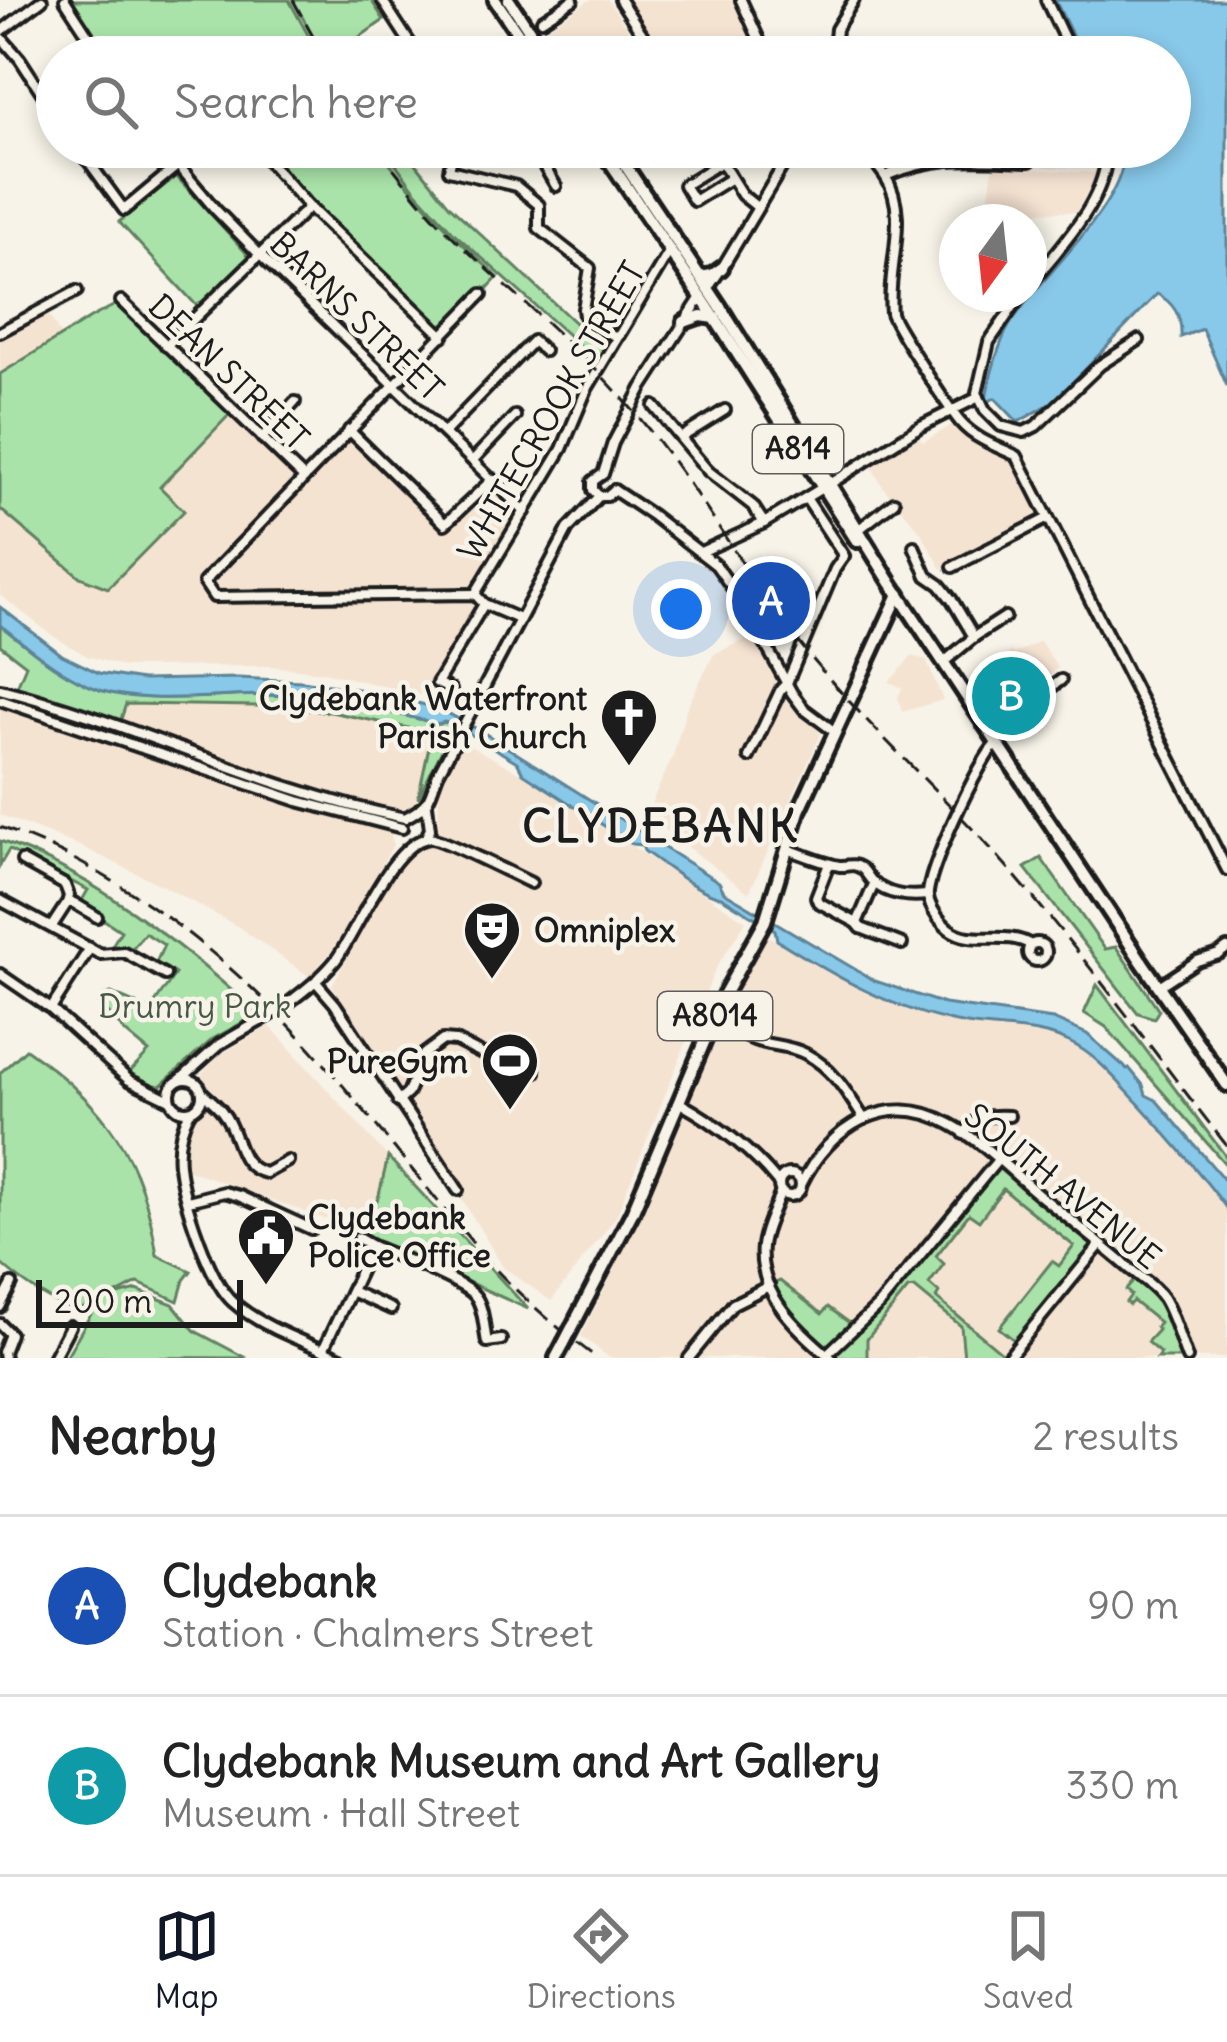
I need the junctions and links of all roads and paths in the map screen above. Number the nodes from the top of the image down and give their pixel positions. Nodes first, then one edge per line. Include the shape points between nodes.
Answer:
1 (42, 0) edge
2 (65, 0) edge
3 (382, 0) edge
4 (495, 0) edge
5 (509, 0) edge
6 (572, 0) edge
7 (620, 0) edge
8 (741, 0) edge
9 (854, 0) edge
10 (1046, 0) edge
11 (542, 20) dead end
12 (0, 34) edge
13 (88, 36) edge
14 (405, 36) edge
15 (520, 36) edge
16 (533, 36) edge
17 (643, 36) edge
18 (757, 36) edge
19 (835, 36) edge
20 (1063, 36) edge
21 (36, 84) edge
22 (93, 168) edge
23 (176, 168) edge
24 (180, 168) edge
25 (275, 168) edge
26 (449, 168) edge
27 (545, 168) edge
28 (613, 168) edge
29 (627, 168) edge
30 (710, 168) edge
31 (725, 168) edge
32 (781, 168) edge
33 (879, 168) edge
34 (904, 168) edge
35 (1103, 168) edge
36 (885, 176) junction
37 (731, 178) junction
38 (556, 186) dead end
39 (309, 207) junction
40 (757, 207) junction
41 (260, 255) junction
42 (667, 256) junction
43 (1047, 263) edge
44 (722, 268) junction
45 (700, 277) junction
46 (76, 290) dead end
47 (704, 292) junction
48 (482, 294) dead end
49 (121, 302) dead end
50 (1010, 312) edge
51 (715, 318) junction
52 (684, 322) junction
53 (0, 332) edge
54 (442, 336) junction
55 (617, 338) junction
56 (1138, 340) dead end
57 (166, 346) junction
58 (544, 351) dead end
59 (394, 385) junction
60 (979, 397) junction
61 (296, 401) dead end
62 (654, 406) dead end
63 (725, 410) dead end
64 (952, 410) junction
65 (515, 416) dead end
66 (349, 430) junction
67 (444, 433) junction
68 (682, 437) junction
69 (262, 438) junction
70 (473, 460) junction
71 (603, 474) junction
72 (304, 477) junction
73 (493, 479) junction
74 (826, 486) junction
75 (614, 490) junction
76 (599, 496) junction
77 (806, 498) junction
78 (894, 502) dead end
79 (525, 512) junction
80 (1048, 518) junction
81 (764, 523) junction
82 (858, 530) junction
83 (914, 546) dead end
84 (701, 552) junction
85 (953, 567) dead end
86 (475, 594) junction
87 (897, 598) junction
88 (484, 604) junction
89 (1005, 617) dead end
90 (520, 619) junction
91 (974, 637) junction
92 (944, 662) junction
93 (1060, 680) dead end
94 (787, 683) junction
95 (0, 689) edge
96 (451, 690) dead end
97 (0, 700) edge
98 (835, 732) junction
99 (993, 741) junction
100 (749, 757) dead end
101 (427, 804) junction
102 (417, 814) junction
103 (403, 827) junction
104 (425, 833) junction
105 (787, 849) junction
106 (402, 852) junction
107 (22, 861) dead end
108 (830, 864) junction
109 (1227, 870) edge
110 (531, 883) dead end
111 (874, 884) junction
112 (927, 895) junction
113 (0, 900) edge
114 (67, 903) junction
115 (97, 917) dead end
116 (857, 923) junction
117 (52, 926) junction
118 (902, 944) dead end
119 (1030, 945) dead end
120 (90, 948) junction
121 (1227, 948) edge
122 (0, 974) edge
123 (165, 975) dead end
124 (316, 982) junction
125 (1159, 986) junction
126 (51, 1009) junction
127 (739, 1016) dead end
128 (197, 1066) junction
129 (535, 1072) dead end
130 (181, 1079) junction
131 (1227, 1085) edge
132 (170, 1088) junction
133 (200, 1088) junction
134 (150, 1092) junction
135 (212, 1102) junction
136 (398, 1102) junction
137 (680, 1103) junction
138 (173, 1104) junction
139 (195, 1108) junction
140 (1010, 1116) dead end
141 (864, 1119) junction
142 (182, 1126) junction
143 (964, 1134) junction
144 (288, 1161) dead end
145 (812, 1161) junction
146 (997, 1161) junction
147 (785, 1181) junction
148 (801, 1185) junction
149 (458, 1190) dead end
150 (792, 1196) junction
151 (188, 1201) junction
152 (774, 1212) junction
153 (311, 1229) dead end
154 (358, 1238) dead end
155 (1100, 1245) junction
156 (372, 1246) junction
157 (12, 1284) dead end
158 (769, 1286) junction
159 (351, 1291) junction
160 (0, 1307) edge
161 (391, 1310) dead end
162 (0, 1324) edge
163 (70, 1326) dead end
164 (501, 1340) dead end
165 (323, 1350) junction
166 (829, 1356) edge
167 (43, 1357) edge
168 (4, 1358) edge
169 (53, 1358) edge
170 (341, 1358) edge
171 (556, 1358) edge
172 (689, 1358) edge
173 (1008, 1358) edge
174 (1186, 1358) edge

1 - 12 street
2 - 13 street
3 - 14 street
4 - 15 main road
5 - 16 main road
6 - 11 street
7 - 17 street
8 - 18 street
9 - 19 street
10 - 20 street
12 - 21 street
22 - 23 street via 124,210
24 - 41 street, BARNS STREET
25 - 39 street
26 - 55 street via 516,187 539,205 539,228 590,268 584,316
27 - 38 street
28 - 42 main road, A814
29 - 45 main road, A814
30 - 37 street via 684,185 694,201
31 - 37 street
32 - 40 street
33 - 36 street
34 - 36 street
35 - 43 street via 1088,211
36 - 64 street via 895,190 891,317
37 - 40 street
39 - 41 street
39 - 54 street
40 - 44 street
41 - 57 street
41 - 59 street, BARNS STREET
42 - 47 main road, A814
42 - 55 street, WHITECROOK STREET
44 - 45 main road
44 - 47 street
45 - 47 main road, A814
46 - 53 street
47 - 51 main road, A814
47 - 52 street
47 - 74 main road, A814
48 - 54 street
49 - 57 street, DEAN STREET
50 - 60 street via 989,342
51 - 52 main road
51 - 74 main road, A814
52 - 71 street via 626,416
54 - 59 street
55 - 79 street, WHITECROOK STREET
56 - 60 street via 1024,432 1000,426
57 - 69 street, DEAN STREET
58 - 67 street via 533,340
59 - 66 street
59 - 67 street, BARNS STREET
60 - 64 street
61 - 69 street
62 - 68 street
63 - 68 street
64 - 74 street
64 - 80 street via 983,440 1017,456
65 - 70 street
66 - 72 street
66 - 73 street via 445,524
67 - 70 street, BARNS STREET
68 - 81 street
69 - 72 street, DEAN STREET
70 - 73 street, BARNS STREET
71 - 75 street
71 - 76 street via 592,486
72 - 86 street via 204,582 214,597
73 - 79 street, BARNS STREET
74 - 77 street
74 - 82 main road, A814
74 - 87 main road, A814
75 - 76 street
75 - 84 street
76 - 90 street via 568,529
77 - 81 street
77 - 94 street via 844,559
78 - 82 street
79 - 86 street, WHITECROOK STREET
80 - 85 street
80 - 109 street
81 - 84 street
82 - 87 main road, A814
83 - 91 street
84 - 94 street via 726,575
86 - 88 street
87 - 92 main road, A814
87 - 98 main road, A8014
87 - 99 main road, A814
88 - 90 street
88 - 96 street, WHITECROOK STREET via 437,682
89 - 91 street
90 - 101 street
91 - 92 street
92 - 99 main road, A814
93 - 99 street
94 - 98 street via 804,709
94 - 100 street
95 - 103 street
97 - 103 street via 298,801
98 - 105 main road, A8014
99 - 112 street
99 - 125 main road, A814
101 - 102 street
101 - 104 street
102 - 103 street
102 - 104 street
103 - 104 street
103 - 106 street
104 - 106 street
104 - 110 street
105 - 108 street
105 - 137 main road, A8014 via 760,934 724,995
106 - 124 street
107 - 114 street via 60,880
108 - 111 street via 862,868
108 - 116 street via 816,898
111 - 112 street
111 - 116 street
112 - 119 street via 958,934
113 - 117 street
114 - 115 street
114 - 117 street
116 - 118 street
117 - 120 street
120 - 123 street via 103,956 124,952
120 - 126 street
121 - 125 street
122 - 126 street
124 - 128 street, bridge
124 - 136 street
125 - 131 main road, A814
126 - 134 street
127 - 141 street via 735,1027 743,1036 805,1053 835,1076
128 - 130 street
128 - 133 street
129 - 136 street via 443,1040 424,1054
130 - 132 street
130 - 133 street
132 - 134 street
132 - 138 street
133 - 135 street
133 - 139 street
134 - 138 street
135 - 139 street
135 - 144 street via 253,1169 266,1173
136 - 149 street
137 - 147 street
137 - 171 main road, A8014, bridge via 626,1228
138 - 139 street
138 - 142 street
139 - 142 street
140 - 143 street via 978,1118
141 - 143 street, SOUTH AVENUE via 903,1110
141 - 145 street
142 - 151 street via 178,1163
143 - 146 street, SOUTH AVENUE
145 - 147 street
145 - 148 street
146 - 155 street, SOUTH AVENUE
146 - 166 street
147 - 148 street
147 - 150 street
147 - 152 street
148 - 150 street
150 - 152 street
151 - 153 street via 224,1192
151 - 165 street via 224,1292 249,1314
152 - 158 street via 762,1249
154 - 156 street
155 - 173 street
155 - 174 street, SOUTH AVENUE via 1161,1295
156 - 159 street
156 - 164 street via 475,1295 487,1342
157 - 160 street
158 - 166 street via 798,1330
158 - 172 street via 734,1304
159 - 161 street
159 - 165 street
162 - 168 street via 10,1334
163 - 169 street
165 - 170 street
167 - 169 street

